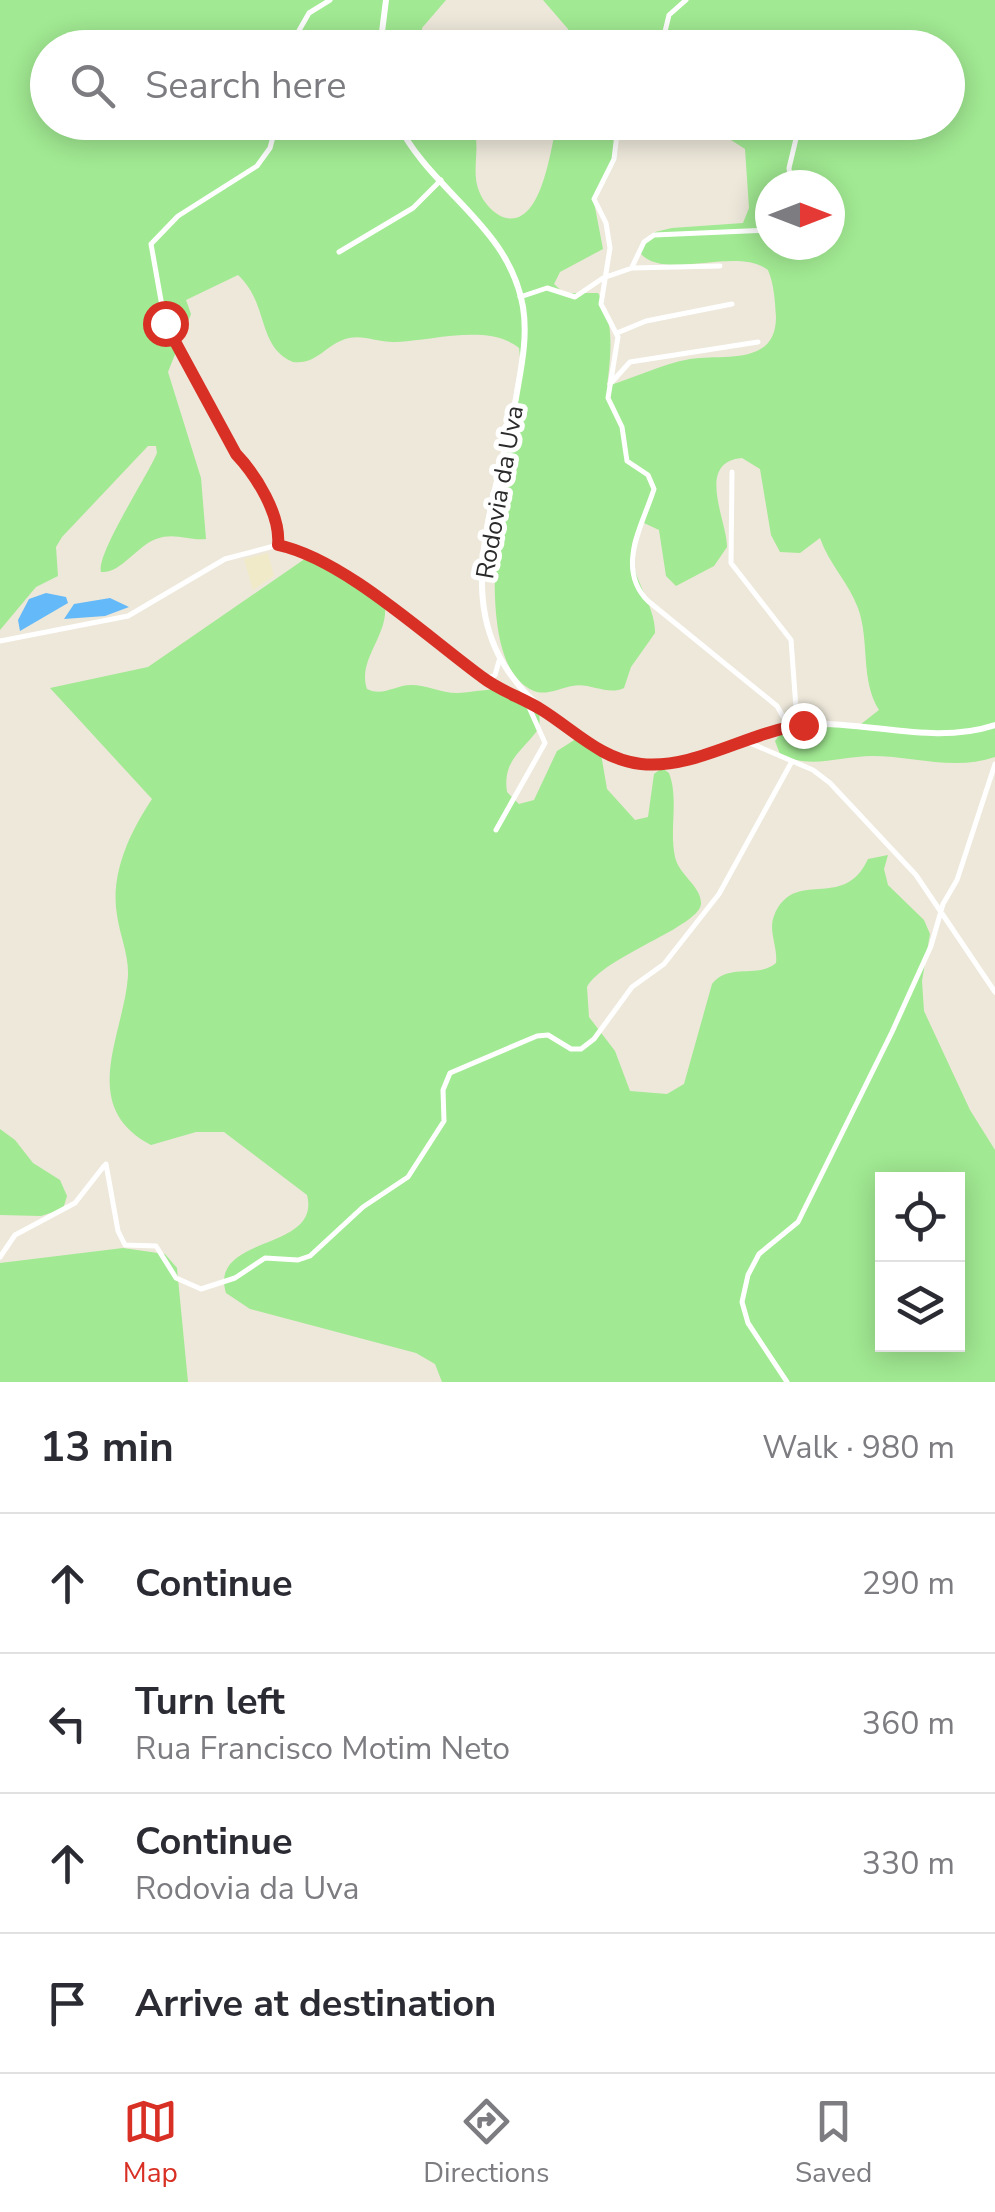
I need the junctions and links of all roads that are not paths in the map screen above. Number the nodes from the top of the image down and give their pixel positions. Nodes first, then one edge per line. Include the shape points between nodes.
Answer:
1 (330, 0) edge
2 (386, 0) edge
3 (686, 0) edge
4 (299, 30) edge
5 (382, 30) edge
6 (665, 30) edge
7 (272, 140) edge
8 (410, 140) edge
9 (616, 140) edge
10 (796, 140) edge
11 (790, 170) edge
12 (440, 180) junction
13 (755, 231) edge
14 (339, 252) dead end
15 (720, 266) dead end
16 (632, 268) junction
17 (609, 276) junction
18 (520, 297) junction
19 (732, 304) dead end
20 (617, 334) junction
21 (758, 342) dead end
22 (608, 386) junction
23 (732, 472) dead end
24 (278, 545) junction
25 (0, 641) edge
26 (499, 661) junction
27 (485, 680) junction
28 (526, 702) junction
29 (540, 708) junction
30 (995, 725) edge
31 (789, 726) junction
32 (743, 740) junction
33 (791, 764) junction
34 (995, 764) edge
35 (496, 830) dead end
36 (942, 916) junction
37 (995, 992) edge
38 (0, 1256) edge
39 (787, 1382) edge

1 - 4 street via 309,12
2 - 5 street
3 - 6 street
7 - 24 street via 258,166 178,216 151,244 174,345 250,469 272,512
8 - 12 street, Rodovia da Uva
9 - 17 street via 614,160 594,194 609,235
10 - 11 street
12 - 14 street via 413,208
12 - 18 street, Rodovia da Uva via 498,243
13 - 16 street via 654,235
15 - 16 street
16 - 17 street
17 - 18 street via 574,297 547,288
17 - 20 street via 601,308
18 - 26 street, Rodovia da Uva via 523,360 481,583 485,624
19 - 20 street via 646,321
20 - 22 street
21 - 22 street via 630,362
22 - 31 street via 627,461 648,475 654,489 634,538 638,590 777,706
23 - 31 street via 731,563 791,640 796,708
24 - 25 street via 225,559 128,616
24 - 27 street via 364,589
26 - 27 street via 496,674
26 - 29 street, Rodovia da Uva
27 - 28 street
28 - 29 street
28 - 35 street via 544,748
29 - 32 street, Rodovia da Uva via 604,753 640,764
30 - 31 street, Rodovia da Uva via 938,735
31 - 32 street, Rodovia da Uva
32 - 33 street
33 - 36 street via 830,783 916,875
33 - 38 street via 719,894 664,964 632,987 594,1039 571,1049 537,1036 450,1073 444,1121 408,1177 363,1206 310,1256 266,1258 202,1289 176,1278 156,1246 125,1245 106,1164 74,1203 15,1235
34 - 36 street
36 - 37 street
36 - 39 street via 798,1222 759,1254 748,1275 742,1302 748,1323

